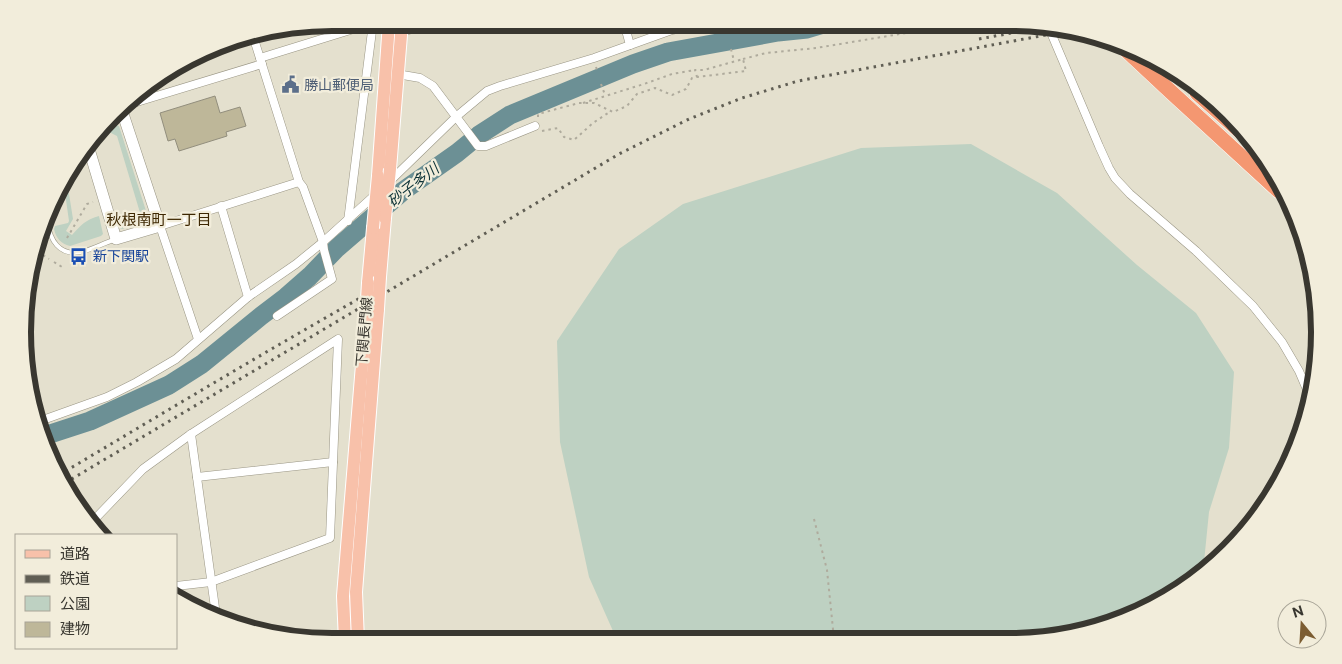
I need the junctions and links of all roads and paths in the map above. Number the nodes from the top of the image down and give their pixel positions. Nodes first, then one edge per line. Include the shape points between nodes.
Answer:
1 (349, 31) edge
2 (372, 31) edge
3 (388, 31) edge
4 (402, 31) edge
5 (626, 31) edge
6 (669, 31) edge
7 (753, 31) edge
8 (911, 31) edge
9 (754, 34) dead end
10 (1052, 34) edge
11 (254, 41) edge
12 (630, 45) junction
13 (731, 49) dead end
14 (1135, 58) edge
15 (743, 59) junction
16 (261, 61) junction
17 (734, 61) junction
18 (695, 70) junction
19 (397, 74) junction
20 (697, 77) junction
21 (601, 84) dead end
22 (605, 95) junction
23 (140, 101) edge
24 (580, 103) junction
25 (611, 111) junction
26 (457, 116) junction
27 (122, 117) edge
28 (535, 126) junction
29 (90, 154) edge
30 (299, 182) junction
31 (1271, 184) edge
32 (93, 202) dead end
33 (221, 206) junction
34 (348, 221) junction
35 (160, 226) junction
36 (49, 229) edge
37 (67, 238) dead end
38 (116, 239) junction
39 (324, 246) junction
40 (43, 254) dead end
41 (49, 259) dead end
42 (54, 262) dead end
43 (62, 267) dead end
44 (248, 297) junction
45 (277, 316) dead end
46 (198, 340) junction
47 (1306, 387) edge
48 (44, 419) edge
49 (191, 434) junction
50 (333, 462) junction
51 (197, 476) junction
52 (96, 518) edge
53 (814, 519) dead end
54 (211, 582) junction
55 (178, 586) edge
56 (215, 609) edge
57 (345, 633) edge
58 (358, 633) edge
59 (833, 633) edge

1 - 16 street
2 - 34 street
3 - 57 main road, 下関長門線, bridge via 343,596
4 - 19 main road, 下関長門線
5 - 12 street
6 - 12 street
7 - 9 path
8 - 15 path
10 - 47 street via 1115,178 1253,306 1282,342
11 - 16 street
12 - 26 street via 487,91
13 - 17 path
14 - 31 highway
15 - 17 path
15 - 20 path via 746,70
16 - 23 street
16 - 30 street
17 - 18 path
18 - 20 path
18 - 22 path
19 - 26 street via 420,78 433,86
19 - 58 main road, 下関長門線, bridge via 356,592
20 - 25 path via 692,78 686,89 672,95 655,88 637,94 627,106
21 - 22 path
22 - 24 path
24 - 25 path via 594,103
24 - 28 path via 538,114
25 - 28 path via 574,140 564,137 558,128 542,132
26 - 28 street via 478,146 486,146
26 - 34 street
27 - 35 main road
29 - 38 main road
30 - 33 street
30 - 39 street
32 - 37 path via 87,204
33 - 35 street
33 - 44 street
34 - 39 street
35 - 38 main road
35 - 46 street
36 - 38 lane via 52,239 66,251 80,252
39 - 44 street
39 - 45 street via 332,279
40 - 41 path
42 - 43 path
44 - 46 street
46 - 48 street via 176,359 137,382 107,397
49 - 50 street via 338,339
49 - 51 street
49 - 52 street via 142,469
50 - 51 street
50 - 54 street via 330,538
51 - 54 street
53 - 59 path via 827,570
54 - 55 street
54 - 56 street

